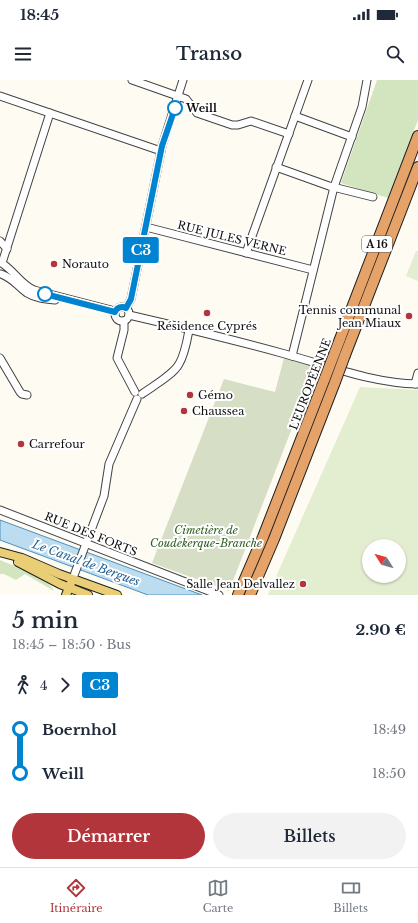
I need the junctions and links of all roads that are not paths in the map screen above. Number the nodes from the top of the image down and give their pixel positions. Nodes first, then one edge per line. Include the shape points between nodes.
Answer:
1 (132, 80) edge
2 (183, 80) edge
3 (187, 80) edge
4 (308, 80) edge
5 (367, 80) edge
6 (0, 96) edge
7 (179, 96) junction
8 (50, 113) junction
9 (295, 116) junction
10 (289, 134) junction
11 (418, 136) edge
12 (352, 137) junction
13 (161, 151) junction
14 (276, 167) junction
15 (418, 167) edge
16 (334, 187) junction
17 (373, 198) dead end
18 (146, 227) junction
19 (0, 241) edge
20 (7, 248) junction
21 (246, 253) junction
22 (2, 263) edge
23 (314, 270) junction
24 (0, 274) edge
25 (83, 303) junction
26 (115, 312) junction
27 (128, 312) junction
28 (124, 321) junction
29 (189, 330) junction
30 (292, 356) junction
31 (0, 358) edge
32 (418, 372) edge
33 (330, 380) junction
34 (417, 384) edge
35 (27, 394) dead end
36 (138, 395) junction
37 (0, 510) edge
38 (85, 547) junction
39 (0, 552) edge
40 (75, 574) junction
41 (67, 591) edge
42 (244, 592) edge
43 (78, 593) edge
44 (88, 595) edge
45 (118, 595) edge
46 (220, 595) edge

1 - 7 street
2 - 7 street
3 - 7 street
4 - 9 street
5 - 12 street via 364,100
6 - 8 street
7 - 10 street via 188,100 197,113 236,126 251,121
7 - 13 street
8 - 13 street
8 - 20 street
9 - 10 street
9 - 12 street
10 - 14 street
11 - 33 highway, L'EUROPÉENNE / A 16, bridge via 335,352
12 - 16 street
13 - 18 street
14 - 16 street
14 - 21 street
15 - 33 highway, L'EUROPÉENNE / A 16, bridge via 345,355
16 - 17 street
16 - 23 street
18 - 21 street, RUE JULES VERNE
18 - 27 street
19 - 20 street
20 - 22 street
21 - 23 street, RUE JULES VERNE
22 - 24 street via 5,270
22 - 25 street via 30,289
23 - 30 street
24 - 25 street via 12,279 34,296
25 - 26 street
26 - 27 street via 119,307
26 - 28 street via 116,319
27 - 28 street via 128,319
27 - 29 street
28 - 36 street via 117,358
29 - 30 street
29 - 36 street via 178,366
30 - 34 street via 366,377
31 - 35 street via 20,392
32 - 34 street
33 - 42 highway, L'EUROPÉENNE / A 16 via 254,561
33 - 42 highway, L'EUROPÉENNE / A 16 via 292,494 268,555
36 - 38 street via 108,465 104,496
37 - 38 street, RUE DES FORTS
38 - 40 street
38 - 46 street, RUE DES FORTS via 115,555
39 - 40 main road via 57,573
39 - 41 main road
40 - 41 main road
40 - 43 main road
40 - 45 main road
41 - 43 main road
43 - 44 main road

